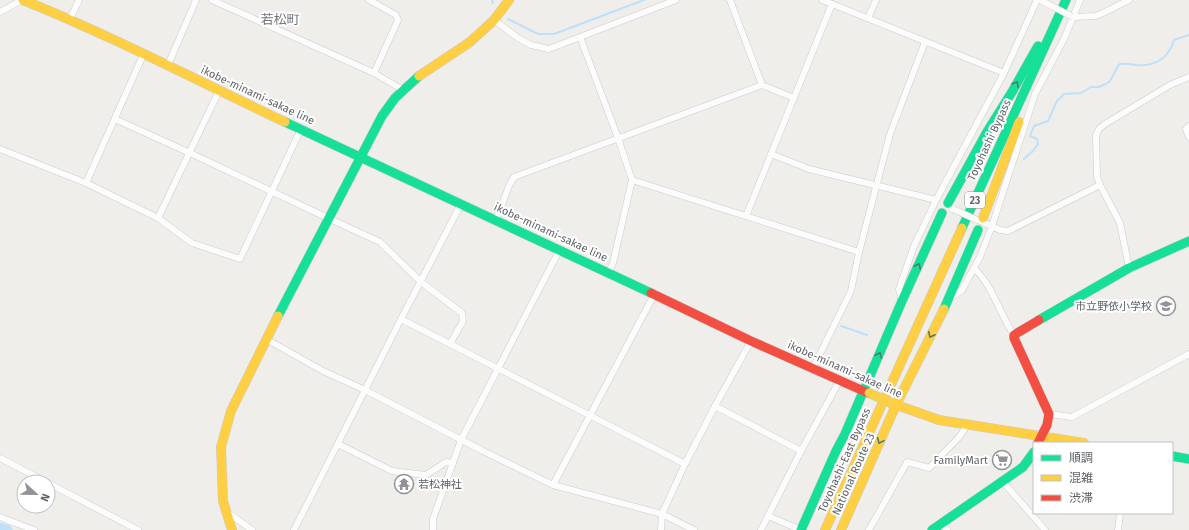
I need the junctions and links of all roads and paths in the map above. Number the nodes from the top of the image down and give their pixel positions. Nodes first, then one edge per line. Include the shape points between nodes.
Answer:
1 (22, 0) edge
2 (79, 0) edge
3 (196, 0) edge
4 (212, 0) edge
5 (368, 0) edge
6 (509, 0) edge
7 (676, 0) edge
8 (730, 0) edge
9 (822, 0) edge
10 (876, 0) edge
11 (1038, 0) edge
12 (1066, 0) edge
13 (1080, 0) edge
14 (1129, 0) edge
15 (832, 4) junction
16 (0, 12) edge
17 (1073, 16) junction
18 (868, 18) junction
19 (70, 19) junction
20 (494, 20) junction
21 (580, 37) junction
22 (1050, 37) junction
23 (925, 42) junction
24 (144, 53) junction
25 (168, 65) junction
26 (374, 73) junction
27 (1004, 73) junction
28 (1189, 77) edge
29 (762, 85) junction
30 (403, 90) junction
31 (219, 91) junction
32 (794, 98) junction
33 (115, 120) junction
34 (1189, 126) edge
35 (301, 129) junction
36 (1189, 137) edge
37 (618, 138) junction
38 (0, 149) edge
39 (190, 153) junction
40 (771, 154) junction
41 (361, 157) junction
42 (632, 180) junction
43 (86, 183) junction
44 (1100, 185) junction
45 (876, 186) junction
46 (272, 192) junction
47 (936, 201) junction
48 (461, 204) junction
49 (951, 206) junction
50 (942, 213) dead end
51 (746, 216) junction
52 (158, 218) junction
53 (979, 218) junction
54 (330, 219) junction
55 (496, 220) junction
56 (992, 226) junction
57 (978, 230) dead end
58 (1188, 244) edge
59 (560, 249) junction
60 (859, 252) junction
61 (1128, 268) junction
62 (975, 269) junction
63 (609, 272) junction
64 (421, 282) junction
65 (655, 293) junction
66 (948, 300) junction
67 (902, 301) junction
68 (401, 319) junction
69 (1014, 335) junction
70 (266, 340) junction
71 (751, 341) junction
72 (450, 344) junction
73 (1189, 354) edge
74 (813, 368) junction
75 (497, 369) junction
76 (840, 380) junction
77 (365, 390) junction
78 (866, 392) junction
79 (890, 402) junction
80 (715, 406) junction
81 (1049, 414) junction
82 (589, 416) junction
83 (967, 425) junction
84 (461, 440) junction
85 (1039, 440) edge
86 (1069, 442) edge
87 (338, 444) junction
88 (800, 451) junction
89 (1033, 453) edge
90 (1173, 456) edge
91 (0, 458) edge
92 (1189, 459) edge
93 (453, 463) junction
94 (685, 464) junction
95 (31, 474) edge
96 (1003, 482) junction
97 (553, 485) junction
98 (56, 487) edge
99 (226, 512) junction
100 (662, 514) junction
101 (1120, 514) edge
102 (768, 516) junction
103 (0, 517) edge
104 (944, 527) edge
105 (34, 530) edge
106 (138, 530) edge
107 (232, 530) edge
108 (252, 530) edge
109 (294, 530) edge
110 (433, 530) edge
111 (661, 530) edge
112 (694, 530) edge
113 (761, 530) edge
114 (801, 530) edge
115 (825, 530) edge
116 (842, 530) edge
117 (870, 530) edge
118 (932, 530) edge
119 (1045, 530) edge
120 (1118, 530) edge

1 - 16 street
1 - 19 main road, ikobe-minami-sakae line
2 - 19 street
3 - 25 street
4 - 26 street
5 - 26 street via 396,15 398,20
6 - 20 main road
7 - 21 street
8 - 29 street
9 - 15 street
10 - 18 street
11 - 17 street, bridge
11 - 27 street
12 - 22 main road, Toyohashi Bypass / 23
49 -> 12 main road, 23 via 987,132 1052,19
13 - 17 street
14 - 17 street via 1095,16
15 - 18 street
15 - 32 street
17 - 56 street via 1035,94
18 - 23 street
19 - 24 main road, ikobe-minami-sakae line
20 - 21 street via 518,38 549,49
20 - 30 main road via 470,42 420,75
21 - 37 street
22 - 53 main road, 23
22 - 79 main road, Toyohashi Bypass / 23
23 - 27 street
23 - 45 street via 890,134
24 - 25 main road, ikobe-minami-sakae line
24 - 33 street
25 - 31 main road, ikobe-minami-sakae line
26 - 30 street
27 - 47 street
28 - 44 street via 1099,129 1096,139 1097,177
29 - 32 street
29 - 37 street
30 - 41 main road via 388,108
31 - 35 main road, ikobe-minami-sakae line
31 - 39 street
32 - 40 street
33 - 39 street
33 - 43 street
34 - 36 street via 1186,129
35 - 41 main road, ikobe-minami-sakae line
35 - 46 street
37 - 42 street
37 - 55 street via 514,177
38 - 43 street
39 - 46 street
39 - 52 street
40 - 45 street via 809,169
40 - 51 street
41 - 48 main road, ikobe-minami-sakae line
41 - 54 main road
42 - 51 street
42 - 63 street
43 - 52 street
44 - 56 street via 1008,231
44 - 61 street via 1120,223
45 - 47 street
45 - 60 street
46 - 52 street via 240,259 192,243
46 - 54 street
47 - 49 street
47 - 67 street via 914,246 899,289
48 - 55 main road, ikobe-minami-sakae line
48 - 64 street
49 - 53 street, bridge
67 -> 50 main road
51 - 60 street
53 - 56 street
54 - 64 street via 380,242
54 - 70 main road
55 - 59 main road, ikobe-minami-sakae line
56 - 62 street
57 - 66 main road, 23
58 - 61 main road
59 - 63 main road, ikobe-minami-sakae line
59 - 75 street
60 - 74 street via 851,291
61 - 69 main road
62 - 66 street via 962,290
62 - 69 street via 984,278
63 - 65 main road, ikobe-minami-sakae line
64 - 68 street
64 - 72 street via 462,313 463,321
65 - 71 main road, ikobe-minami-sakae line
65 - 82 street
66 -> 79 main road, 23
78 -> 67 main road
68 - 72 street
68 - 77 street
69 - 81 main road
70 - 77 street
70 - 99 main road via 231,410 225,429 220,465
71 - 74 main road, ikobe-minami-sakae line
71 - 80 street
72 - 75 street
73 - 81 street via 1072,417
74 - 76 main road, ikobe-minami-sakae line
75 - 82 street
75 - 84 street
76 - 78 main road, ikobe-minami-sakae line
76 - 88 street
77 - 84 street
77 - 87 street
78 - 79 main road, ikobe-minami-sakae line, bridge
78 - 114 main road
79 - 83 main road, ikobe-minami-sakae line via 939,420
79 - 115 main road, Toyohashi-East Bypass / 23
79 -> 116 main road, National Route 23 / 23
80 - 88 street
80 - 94 street
81 - 85 main road via 1049,420
82 - 94 street
82 - 97 street
83 - 85 main road, ikobe-minami-sakae line
83 - 117 street via 960,436 929,468 907,462
84 - 93 street
84 - 97 street
85 - 86 main road, ikobe-minami-sakae line
87 - 93 street via 392,471 426,475 446,462
87 - 109 street
88 - 102 street
89 - 96 main road via 1023,467
90 - 92 main road
91 - 95 street
93 - 110 street via 433,519
94 - 100 street
96 - 104 main road
96 - 119 street
97 - 100 street
98 - 106 street
99 - 107 main road
99 - 108 street
100 - 111 street
100 - 112 street
101 - 120 street
102 - 113 street
102 - 114 street
103 - 105 street
104 - 118 main road

